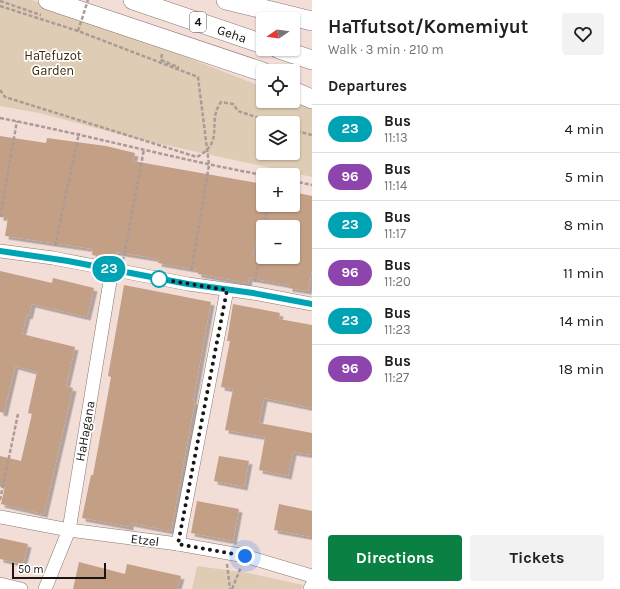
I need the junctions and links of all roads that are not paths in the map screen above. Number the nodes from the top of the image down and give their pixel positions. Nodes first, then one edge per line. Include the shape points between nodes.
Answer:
1 (48, 0) edge
2 (133, 0) edge
3 (225, 0) edge
4 (261, 12) edge
5 (312, 21) edge
6 (300, 25) edge
7 (312, 29) edge
8 (256, 42) edge
9 (184, 46) junction
10 (300, 56) edge
11 (312, 60) edge
12 (256, 70) edge
13 (256, 76) edge
14 (300, 84) edge
15 (312, 88) edge
16 (300, 94) edge
17 (312, 99) edge
18 (0, 251) edge
19 (117, 270) junction
20 (227, 290) junction
21 (312, 304) edge
22 (0, 517) edge
23 (68, 530) junction
24 (178, 544) junction
25 (312, 576) edge
26 (0, 584) edge
27 (312, 586) edge
28 (21, 589) edge
29 (45, 589) edge
30 (310, 589) edge

1 - 9 highway
2 - 8 highway, Geha / 4
3 - 4 highway
3 - 5 highway
6 - 7 highway
9 - 12 highway
9 - 13 highway
10 - 11 highway
14 - 15 highway
16 - 17 highway
18 - 19 street
19 - 20 street
19 - 23 street, HaHagana
20 - 21 street
20 - 24 street
22 - 23 street, Etzel
23 - 24 street, Etzel
23 - 29 street, HaHagana
24 - 25 street, Etzel via 245,556
26 - 28 street
27 - 30 street

